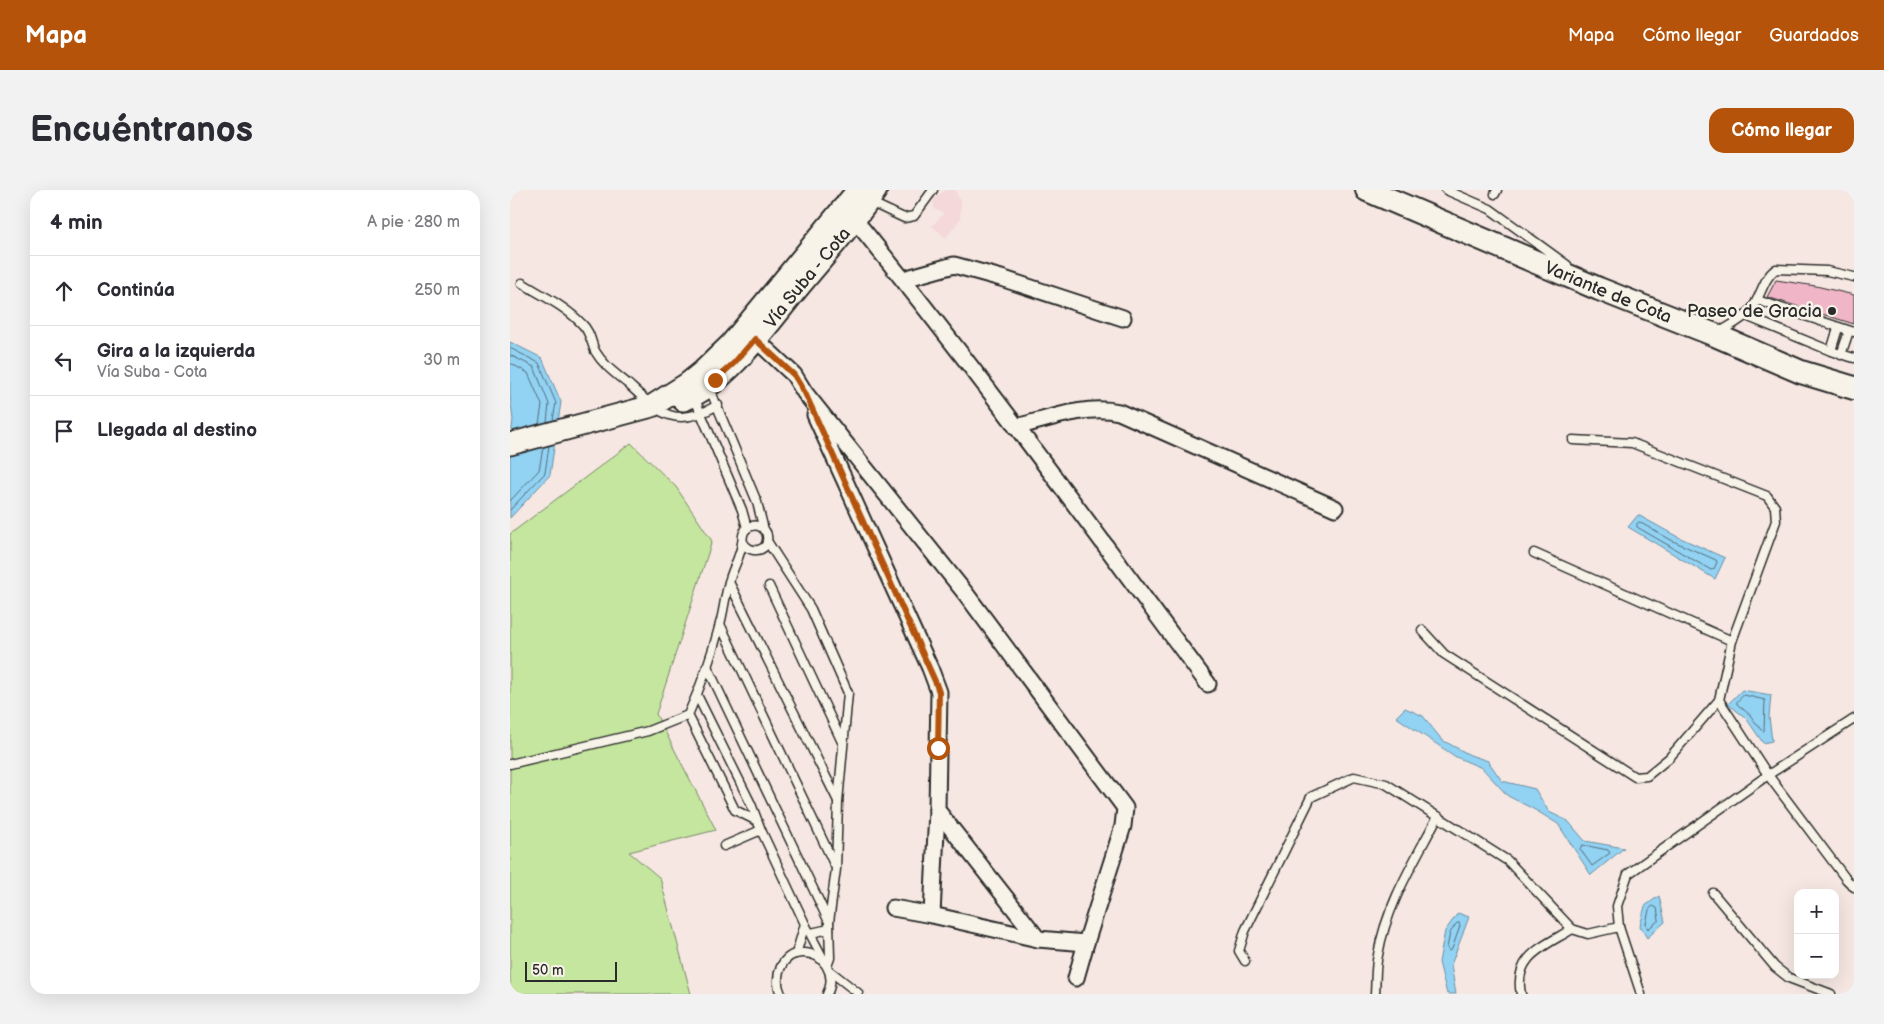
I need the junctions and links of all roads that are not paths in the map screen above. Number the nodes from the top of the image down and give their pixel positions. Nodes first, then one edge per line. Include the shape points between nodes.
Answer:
1 (933, 190) edge
2 (1367, 190) edge
3 (1446, 190) edge
4 (868, 194) edge
5 (1494, 199) edge
6 (855, 220) junction
7 (1854, 277) edge
8 (904, 279) junction
9 (522, 283) dead end
10 (1599, 289) junction
11 (1757, 300) junction
12 (1746, 316) junction
13 (1123, 318) dead end
14 (1838, 328) junction
15 (1852, 332) edge
16 (749, 334) junction
17 (1715, 334) junction
18 (1831, 351) junction
19 (1841, 355) junction
20 (1854, 358) edge
21 (1854, 388) edge
22 (699, 391) junction
23 (805, 393) junction
24 (656, 405) junction
25 (718, 405) junction
26 (1016, 427) junction
27 (1572, 440) dead end
28 (510, 444) edge
29 (1335, 508) dead end
30 (748, 528) junction
31 (764, 530) junction
32 (767, 541) junction
33 (743, 542) junction
34 (1534, 553) dead end
35 (729, 582) junction
36 (769, 586) dead end
37 (720, 624) junction
38 (1422, 630) dead end
39 (1732, 641) junction
40 (707, 666) junction
41 (1208, 684) dead end
42 (697, 695) junction
43 (1719, 700) junction
44 (688, 715) junction
45 (1854, 719) edge
46 (842, 744) junction
47 (510, 764) edge
48 (1768, 775) junction
49 (838, 802) junction
50 (937, 810) junction
51 (1438, 816) junction
52 (757, 821) junction
53 (761, 830) junction
54 (724, 846) dead end
55 (836, 869) junction
56 (1854, 887) edge
57 (1713, 893) dead end
58 (893, 908) dead end
59 (932, 915) junction
60 (805, 924) junction
61 (829, 925) junction
62 (1619, 927) junction
63 (1572, 930) junction
64 (811, 933) junction
65 (1038, 940) junction
66 (1086, 943) junction
67 (796, 954) junction
68 (1245, 961) dead end
69 (828, 969) junction
70 (1076, 978) dead end
71 (781, 994) edge
72 (827, 994) edge
73 (852, 994) edge
74 (860, 994) edge
75 (1375, 994) edge
76 (1521, 994) edge
77 (1641, 994) edge
78 (1831, 994) edge

1 - 4 lane via 910,218 904,218
2 - 10 main road, Variante de Cota
3 - 5 lane
4 - 6 main road, Vía Suba - Cota
4 - 16 main road, Vía Suba - Cota
5 - 10 lane
6 - 8 street
6 - 16 main road, Vía Suba - Cota
7 - 11 lane via 1828,271 1776,269 1770,274
8 - 13 street via 954,266
8 - 26 street
9 - 24 lane via 562,307 584,326 602,361
10 - 17 main road, Variante de Cota
11 - 12 lane
11 - 14 lane
12 - 17 lane
12 - 18 lane
14 - 15 lane
14 - 18 lane
15 - 19 lane
16 - 22 main road, Vía Suba - Cota
16 - 23 street via 794,375
17 - 21 main road, Variante de Cota via 1801,372
18 - 19 lane
19 - 20 lane
22 - 24 main road, Vía Suba - Cota
22 - 24 lane via 689,417 664,413
22 - 25 lane
22 - 25 lane
22 - 30 lane
23 - 50 street via 939,692
23 - 66 street via 966,594 1125,808 1123,826
24 - 28 main road, Vía Suba - Cota
25 - 31 lane via 757,502
26 - 29 street via 1090,410 1112,410
26 - 41 street
27 - 39 lane via 1632,443 1767,496 1775,508 1776,521
30 - 31 lane via 758,526
30 - 33 lane via 743,534
31 - 32 lane
32 - 33 lane via 756,551 748,549
32 - 46 lane via 811,610 848,693
33 - 35 lane
34 - 39 lane
35 - 37 lane
35 - 49 lane
36 - 46 lane
37 - 40 lane
37 - 55 lane
38 - 43 lane via 1444,654 1635,777 1647,776 1669,758
39 - 43 lane
40 - 42 lane
40 - 61 lane
42 - 44 lane
42 - 52 lane
43 - 48 lane
44 - 47 lane via 648,731
44 - 52 lane via 735,810
45 - 48 lane
46 - 49 lane
48 - 56 lane
48 - 62 lane via 1628,874 1617,906
49 - 55 lane
50 - 59 street
50 - 65 street
51 - 63 lane via 1508,861
51 - 68 lane via 1386,784 1354,777 1311,796 1245,931 1239,951
51 - 75 lane via 1386,925 1377,956
52 - 53 lane
53 - 54 lane
53 - 60 lane
55 - 61 lane
57 - 78 lane via 1775,967 1790,978
58 - 59 street
59 - 65 street
60 - 64 lane
60 - 67 lane
61 - 64 lane
61 - 69 lane
62 - 63 lane via 1588,934
62 - 77 lane
63 - 76 lane via 1532,953 1518,981
64 - 69 lane
65 - 66 street
66 - 70 street
67 - 69 lane via 812,954 820,958
67 - 71 lane via 784,961 779,969 777,978
69 - 72 lane via 831,981
69 - 74 lane
73 - 74 lane

